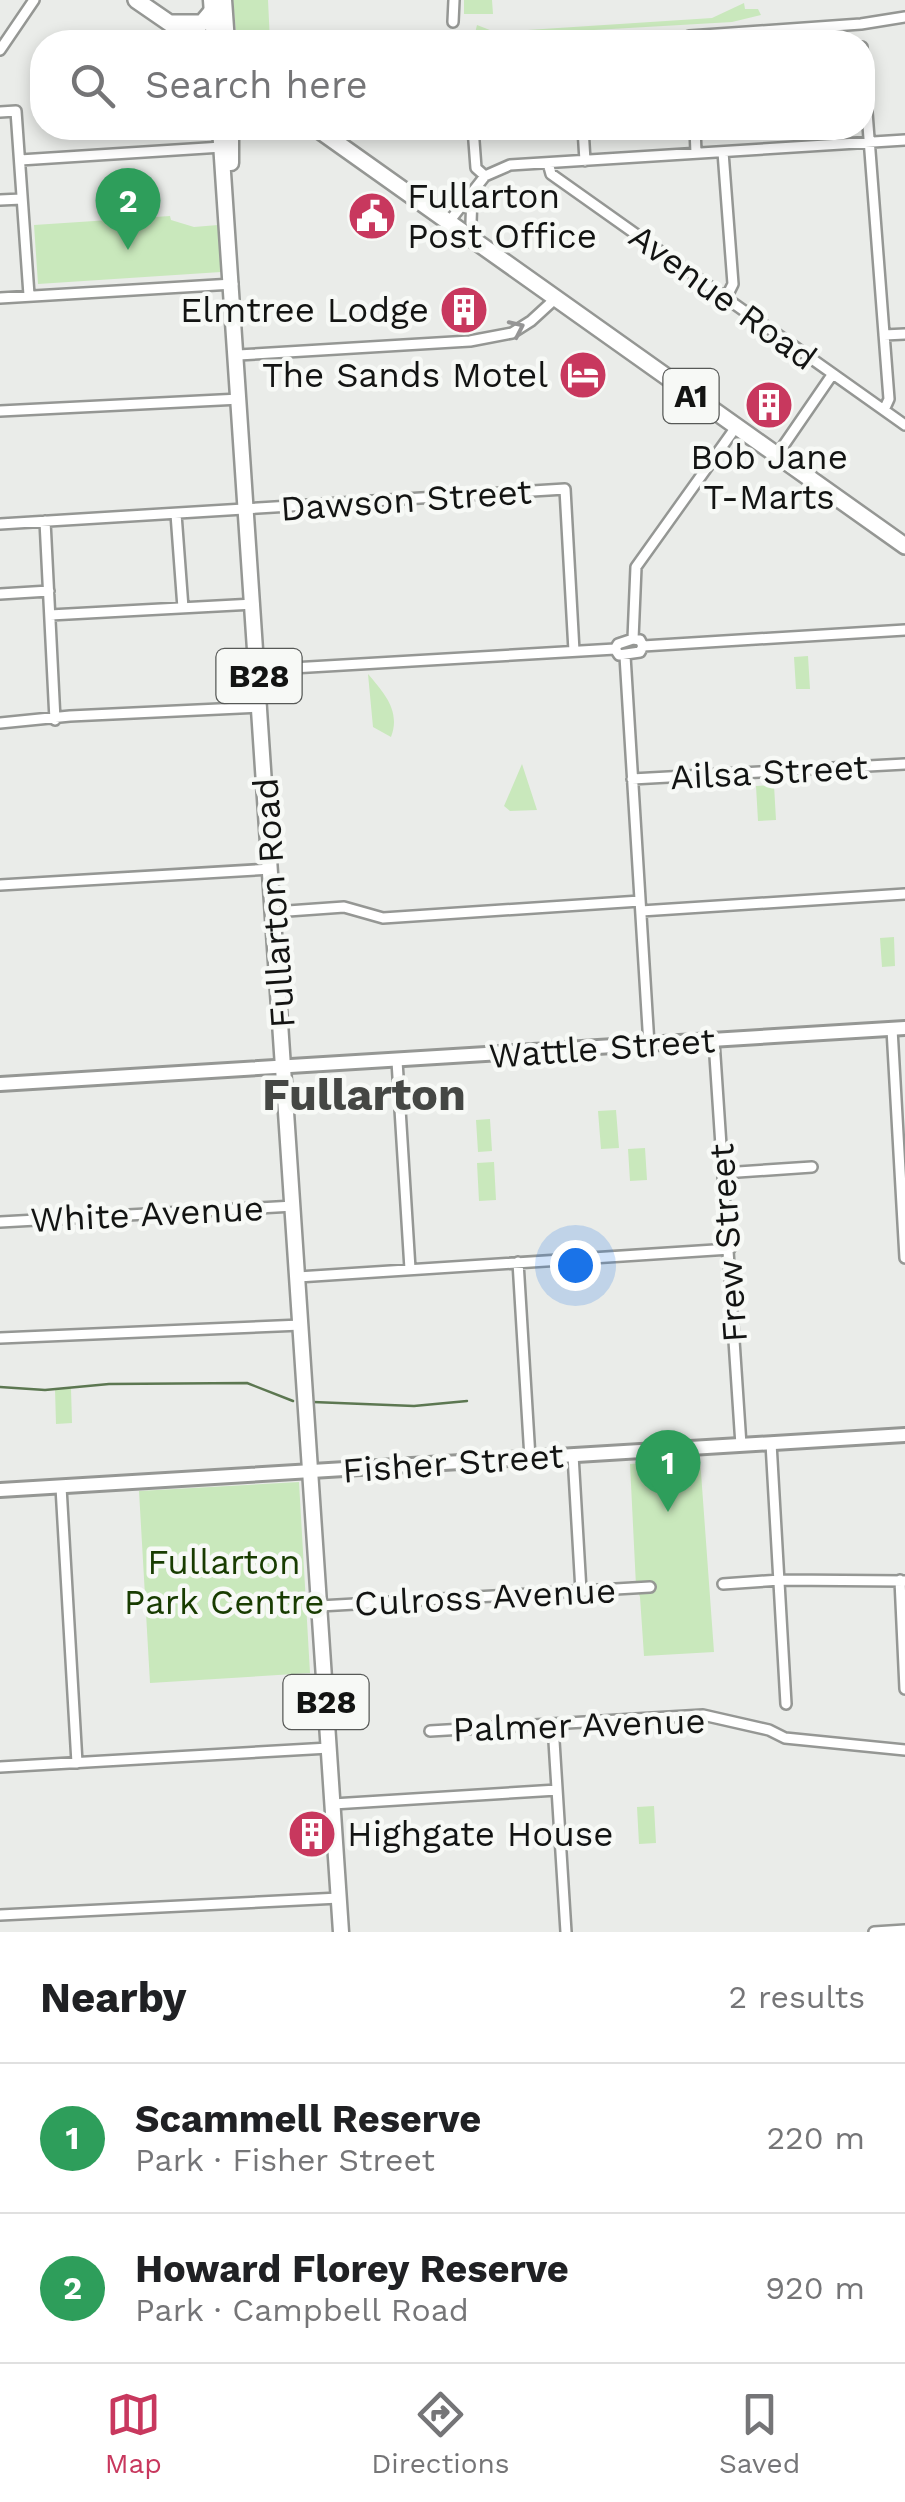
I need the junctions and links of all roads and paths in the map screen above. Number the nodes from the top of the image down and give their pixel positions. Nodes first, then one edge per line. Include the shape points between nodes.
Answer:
1 (34, 0) edge
2 (136, 0) edge
3 (454, 0) edge
4 (216, 4) edge
5 (905, 17) edge
6 (453, 22) dead end
7 (171, 23) junction
8 (861, 24) junction
9 (181, 30) edge
10 (215, 30) edge
11 (223, 30) edge
12 (792, 30) edge
13 (861, 30) edge
14 (0, 50) edge
15 (0, 112) edge
16 (221, 140) edge
17 (231, 140) edge
18 (333, 140) edge
19 (474, 140) edge
20 (583, 140) edge
21 (695, 140) edge
22 (905, 140) edge
23 (870, 142) junction
24 (222, 147) junction
25 (723, 152) junction
26 (696, 153) junction
27 (20, 160) junction
28 (584, 160) junction
29 (548, 163) junction
30 (486, 176) junction
31 (472, 191) junction
32 (22, 198) junction
33 (0, 200) edge
34 (448, 223) junction
35 (230, 234) junction
36 (478, 245) junction
37 (233, 284) junction
38 (29, 296) junction
39 (0, 298) edge
40 (726, 298) junction
41 (555, 299) junction
42 (905, 334) edge
43 (884, 335) junction
44 (238, 355) junction
45 (832, 375) junction
46 (240, 399) junction
47 (884, 410) junction
48 (0, 411) edge
49 (905, 425) edge
50 (736, 427) junction
51 (777, 456) junction
52 (248, 510) junction
53 (176, 514) junction
54 (45, 521) junction
55 (0, 524) edge
56 (905, 546) edge
57 (49, 591) junction
58 (0, 594) edge
59 (254, 604) junction
60 (182, 608) junction
61 (50, 614) junction
62 (905, 630) edge
63 (633, 639) junction
64 (643, 646) junction
65 (574, 651) junction
66 (620, 652) junction
67 (258, 670) junction
68 (261, 707) junction
69 (54, 720) junction
70 (0, 723) edge
71 (905, 764) edge
72 (632, 780) junction
73 (272, 870) junction
74 (0, 886) edge
75 (905, 894) edge
76 (640, 906) junction
77 (274, 912) junction
78 (898, 1029) edge
79 (714, 1040) junction
80 (649, 1045) junction
81 (397, 1061) junction
82 (284, 1068) junction
83 (0, 1084) edge
84 (812, 1167) dead end
85 (724, 1173) junction
86 (294, 1206) junction
87 (0, 1222) edge
88 (730, 1248) junction
89 (905, 1258) edge
90 (518, 1262) junction
91 (410, 1269) junction
92 (298, 1276) junction
93 (302, 1325) junction
94 (0, 1338) edge
95 (905, 1435) edge
96 (771, 1443) junction
97 (741, 1445) junction
98 (573, 1455) junction
99 (530, 1458) junction
100 (311, 1472) junction
101 (60, 1487) junction
102 (0, 1490) edge
103 (780, 1580) junction
104 (902, 1580) edge
105 (723, 1584) dead end
106 (650, 1587) dead end
107 (582, 1590) junction
108 (320, 1606) junction
109 (905, 1689) edge
110 (786, 1704) dead end
111 (553, 1725) junction
112 (430, 1731) dead end
113 (329, 1748) junction
114 (905, 1750) edge
115 (77, 1763) junction
116 (0, 1767) edge
117 (557, 1790) junction
118 (333, 1804) junction
119 (339, 1898) junction
120 (0, 1915) edge
121 (905, 1930) edge
122 (341, 1932) edge
123 (566, 1932) edge
124 (874, 1932) edge

1 - 14 street
2 - 7 highway
3 - 6 street
4 - 7 highway via 202,23
4 - 10 main road
4 - 11 main road
5 - 8 street
7 - 9 highway
8 - 12 street
8 - 13 street
15 - 27 street via 16,110
16 - 24 main road, Fullarton Road / B28
17 - 35 main road, Fullarton Road / B28
18 - 34 highway, A1
19 - 30 street via 476,168
20 - 28 street
21 - 26 street
22 - 23 street
23 - 25 street
23 - 43 street
24 - 27 street
24 - 35 main road, Fullarton Road / B28
25 - 26 street
25 - 40 street via 734,284
26 - 28 street
27 - 32 street
28 - 29 street
29 - 30 street via 510,165
29 - 40 street, Avenue Road via 551,174
30 - 31 street
31 - 34 street
31 - 36 street
32 - 33 street
32 - 38 street
34 - 36 highway, A1
35 - 37 main road, Fullarton Road / B28
36 - 41 highway, A1
37 - 38 street
37 - 44 main road, Fullarton Road / B28
38 - 39 street
40 - 45 street, Avenue Road
44 -> 41 street via 470,341 512,333
41 - 50 highway, A1
42 - 43 street
43 - 47 street
44 - 46 main road, Fullarton Road / B28
45 - 47 street, Avenue Road
45 - 51 street
46 - 48 street
46 - 52 main road, Fullarton Road / B28
47 - 49 street, Avenue Road
50 - 51 highway, A1
50 - 63 street via 636,567
51 - 56 highway, A1
52 - 53 street, Dawson Street
52 - 59 main road, Fullarton Road / B28
52 - 65 street, Dawson Street via 564,490
53 - 54 street, Dawson Street
53 - 60 street
54 - 55 street, Dawson Street
54 - 57 street
57 - 58 street
57 - 61 street
59 - 60 street
59 - 67 main road, Fullarton Road / B28
60 - 61 street
61 - 69 street
62 - 64 street
63 - 64 street
63 - 66 street via 618,644
64 - 66 street via 640,652
65 - 66 street
65 - 67 street
66 - 72 street
67 - 68 main road, Fullarton Road / B28
68 - 69 street
68 - 73 main road, Fullarton Road / B28
69 - 70 street
71 - 72 street, Ailsa Street
72 - 76 street
73 - 74 street
73 - 77 main road, Fullarton Road / B28
75 - 76 street
76 - 77 street via 383,918 344,907
76 - 80 street
77 - 82 main road, Fullarton Road / B28
78 - 79 street, Wattle Street
78 - 89 street
79 - 80 street, Wattle Street
79 - 85 street, Frew Street
80 - 81 street, Wattle Street
81 - 82 street, Wattle Street
81 - 91 street
82 - 83 street, Wattle Street
82 - 86 main road, Fullarton Road / B28
84 - 85 street
85 - 88 street, Frew Street
86 - 87 street, White Avenue
86 - 92 main road, Fullarton Road / B28
88 - 90 street
88 - 97 street, Frew Street
90 - 91 street
90 - 99 street
91 - 92 street
92 - 93 main road, Fullarton Road / B28
93 - 94 street
93 - 100 main road, Fullarton Road / B28
95 - 96 street, Fisher Street
96 - 97 street, Fisher Street
96 - 103 street
97 - 98 street, Fisher Street
98 - 99 street, Fisher Street
98 - 107 street
99 - 100 street, Fisher Street
100 - 101 street, Fisher Street
100 - 108 main road, Fullarton Road / B28
101 - 102 street, Fisher Street
101 - 115 street
103 - 104 street
103 - 105 street
103 - 110 street
104 - 109 street
106 - 107 street, Culross Avenue
107 - 108 street, Culross Avenue
108 - 113 main road, Fullarton Road / B28
111 - 112 street, Palmer Avenue
111 - 114 street, Palmer Avenue via 703,1715 785,1738
111 - 117 street
113 - 115 street
113 - 118 main road, Fullarton Road / B28
115 - 116 street
117 - 118 street
117 - 123 street
118 - 119 main road, Fullarton Road / B28
119 - 120 street
119 - 122 main road, Fullarton Road / B28
121 - 124 street

